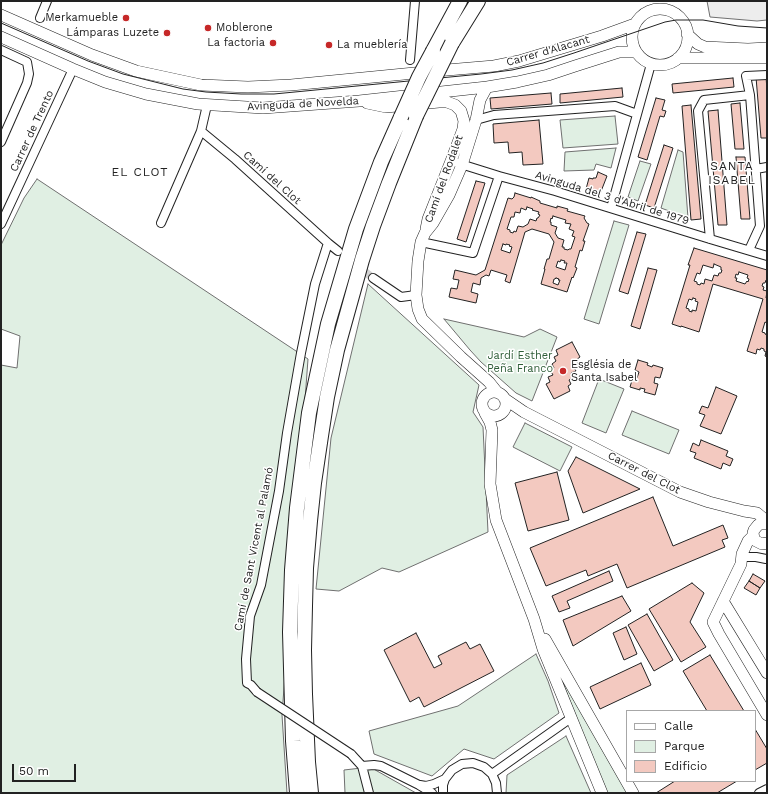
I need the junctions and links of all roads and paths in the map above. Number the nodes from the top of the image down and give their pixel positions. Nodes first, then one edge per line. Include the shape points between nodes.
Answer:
1 (47, 1) edge
2 (415, 1) edge
3 (460, 1) edge
4 (478, 1) edge
5 (1, 15) edge
6 (40, 18) dead end
7 (635, 24) junction
8 (687, 34) junction
9 (1, 37) edge
10 (767, 48) edge
11 (1, 50) edge
12 (636, 52) junction
13 (678, 58) junction
14 (767, 58) edge
15 (410, 60) dead end
16 (651, 64) junction
17 (73, 69) junction
18 (435, 71) joint
19 (767, 74) edge
20 (487, 87) junction
21 (473, 88) joint
22 (750, 95) junction
23 (359, 100) junction
24 (207, 105) junction
25 (637, 114) junction
26 (476, 120) junction
27 (201, 131) junction
28 (1, 142) edge
29 (451, 161) junction
30 (462, 165) junction
31 (767, 167) edge
32 (756, 169) junction
33 (499, 176) junction
34 (611, 208) junction
35 (161, 223) dead end
36 (1, 224) edge
37 (423, 238) junction
38 (710, 239) junction
39 (328, 243) junction
40 (749, 250) junction
41 (338, 252) tunnel mouth
42 (767, 256) edge
43 (373, 278) tunnel mouth
44 (416, 295) junction
45 (480, 374) junction
46 (501, 395) junction
47 (484, 397) junction
48 (524, 412) junction
49 (485, 413) junction
50 (500, 414) junction
51 (492, 430) junction
52 (760, 528) edge
53 (744, 560) junction
54 (766, 560) edge
55 (723, 601) junction
56 (534, 619) junction
57 (767, 673) edge
58 (767, 715) edge
59 (571, 718) junction
60 (362, 766) junction
61 (492, 774) junction
62 (445, 779) junction
63 (626, 781) edge
64 (627, 782) edge
65 (419, 785) junction
66 (767, 789) edge
67 (297, 793) edge
68 (311, 793) edge
69 (370, 793) edge
70 (432, 793) edge
71 (443, 793) edge
72 (497, 793) edge
73 (602, 793) edge
74 (633, 793) edge
75 (759, 793) edge

1 - 6 street
2 - 15 street
3 - 67 highway, bridge via 419,77 381,162 356,229 328,324 309,413 297,508 290,632
4 - 68 highway, bridge via 436,75 389,182 362,260 327,397 314,483 306,568 304,650
5 - 18 street, Avinguda de Novelda via 92,55 136,71 201,84 248,88
7 - 8 street via 648,12 664,10 681,20
7 - 12 street via 632,37
7 - 18 street, Carrer d'Alacant via 520,61
8 - 10 street via 705,47
8 - 13 street via 686,47
9 - 17 street, Avinguda de Novelda
11 - 28 street via 27,62 29,74
12 - 16 street
12 - 20 street, Carrer d'Alacant via 619,52 548,75
13 - 14 street
13 - 16 street via 664,65
16 - 25 street
17 - 24 street, Avinguda de Novelda via 146,94
17 - 36 street, Carrer de Trento
19 - 22 street via 746,76
20 - 21 street, Carrer d'Alacant
20 - 26 street, Camí del Rodalet via 480,100
21 - 23 street, Avinguda de Novelda
22 - 32 street
22 - 38 street via 704,100 698,111
23 - 24 street, Avinguda de Novelda via 263,108
23 - 29 street, Camí del Rodalet via 386,107 439,102 455,106 461,111 464,125
24 - 27 street
25 - 26 street via 615,106 494,115
25 - 34 street
26 - 30 street, Camí del Rodalet
27 - 35 street
27 - 39 street, Camí del Clot
29 - 30 street, Avinguda del 3 d'Abril de 1979
29 - 37 street, Camí del Rodalet
30 - 33 street, Avinguda del 3 d'Abril de 1979
30 - 37 street, Camí del Rodalet via 449,195
31 - 32 street
32 - 40 street via 760,226
33 - 34 street, Avinguda del 3 d'Abril de 1979
33 - 37 street via 473,253
34 - 38 street, Avinguda del 3 d'Abril de 1979
37 - 44 street, Camí del Rodalet via 418,261
38 - 40 street, Avinguda del 3 d'Abril de 1979
39 - 41 street
39 - 60 street, Camí de Sant Vicent al Palamó, bridge via 315,284 301,353 261,585 250,616 246,659 247,682 257,692 351,754
40 - 42 street, Avinguda del 3 d'Abril de 1979
43 - 44 street via 401,297
44 - 45 street, Camí del Rodalet via 422,319
45 - 46 street, Camí del Rodalet
45 - 47 street
46 - 47 street via 492,392
46 - 48 street, Carrer del Clot
46 - 50 street via 506,404
47 - 49 street via 481,405
48 - 50 street, Carrer del Clot
48 - 52 street, Carrer del Clot via 680,492 709,502
49 - 50 street via 492,416
49 - 51 street
50 - 51 street
51 - 56 street via 490,484 496,520
52 - 53 street via 748,541 742,554
52 - 54 street
53 - 54 street via 756,557
53 - 55 street
55 - 57 street
55 - 58 street via 713,622
56 - 59 street via 543,649
56 - 63 street
59 - 61 street
59 - 73 street
60 - 65 street via 381,766
60 - 69 street, Camí de Sant Vicent al Palamó
61 - 62 street via 484,767 473,763 462,764 452,770
61 - 72 street
62 - 65 street via 426,786
62 - 71 street
64 - 74 street
65 - 70 street
66 - 75 street

